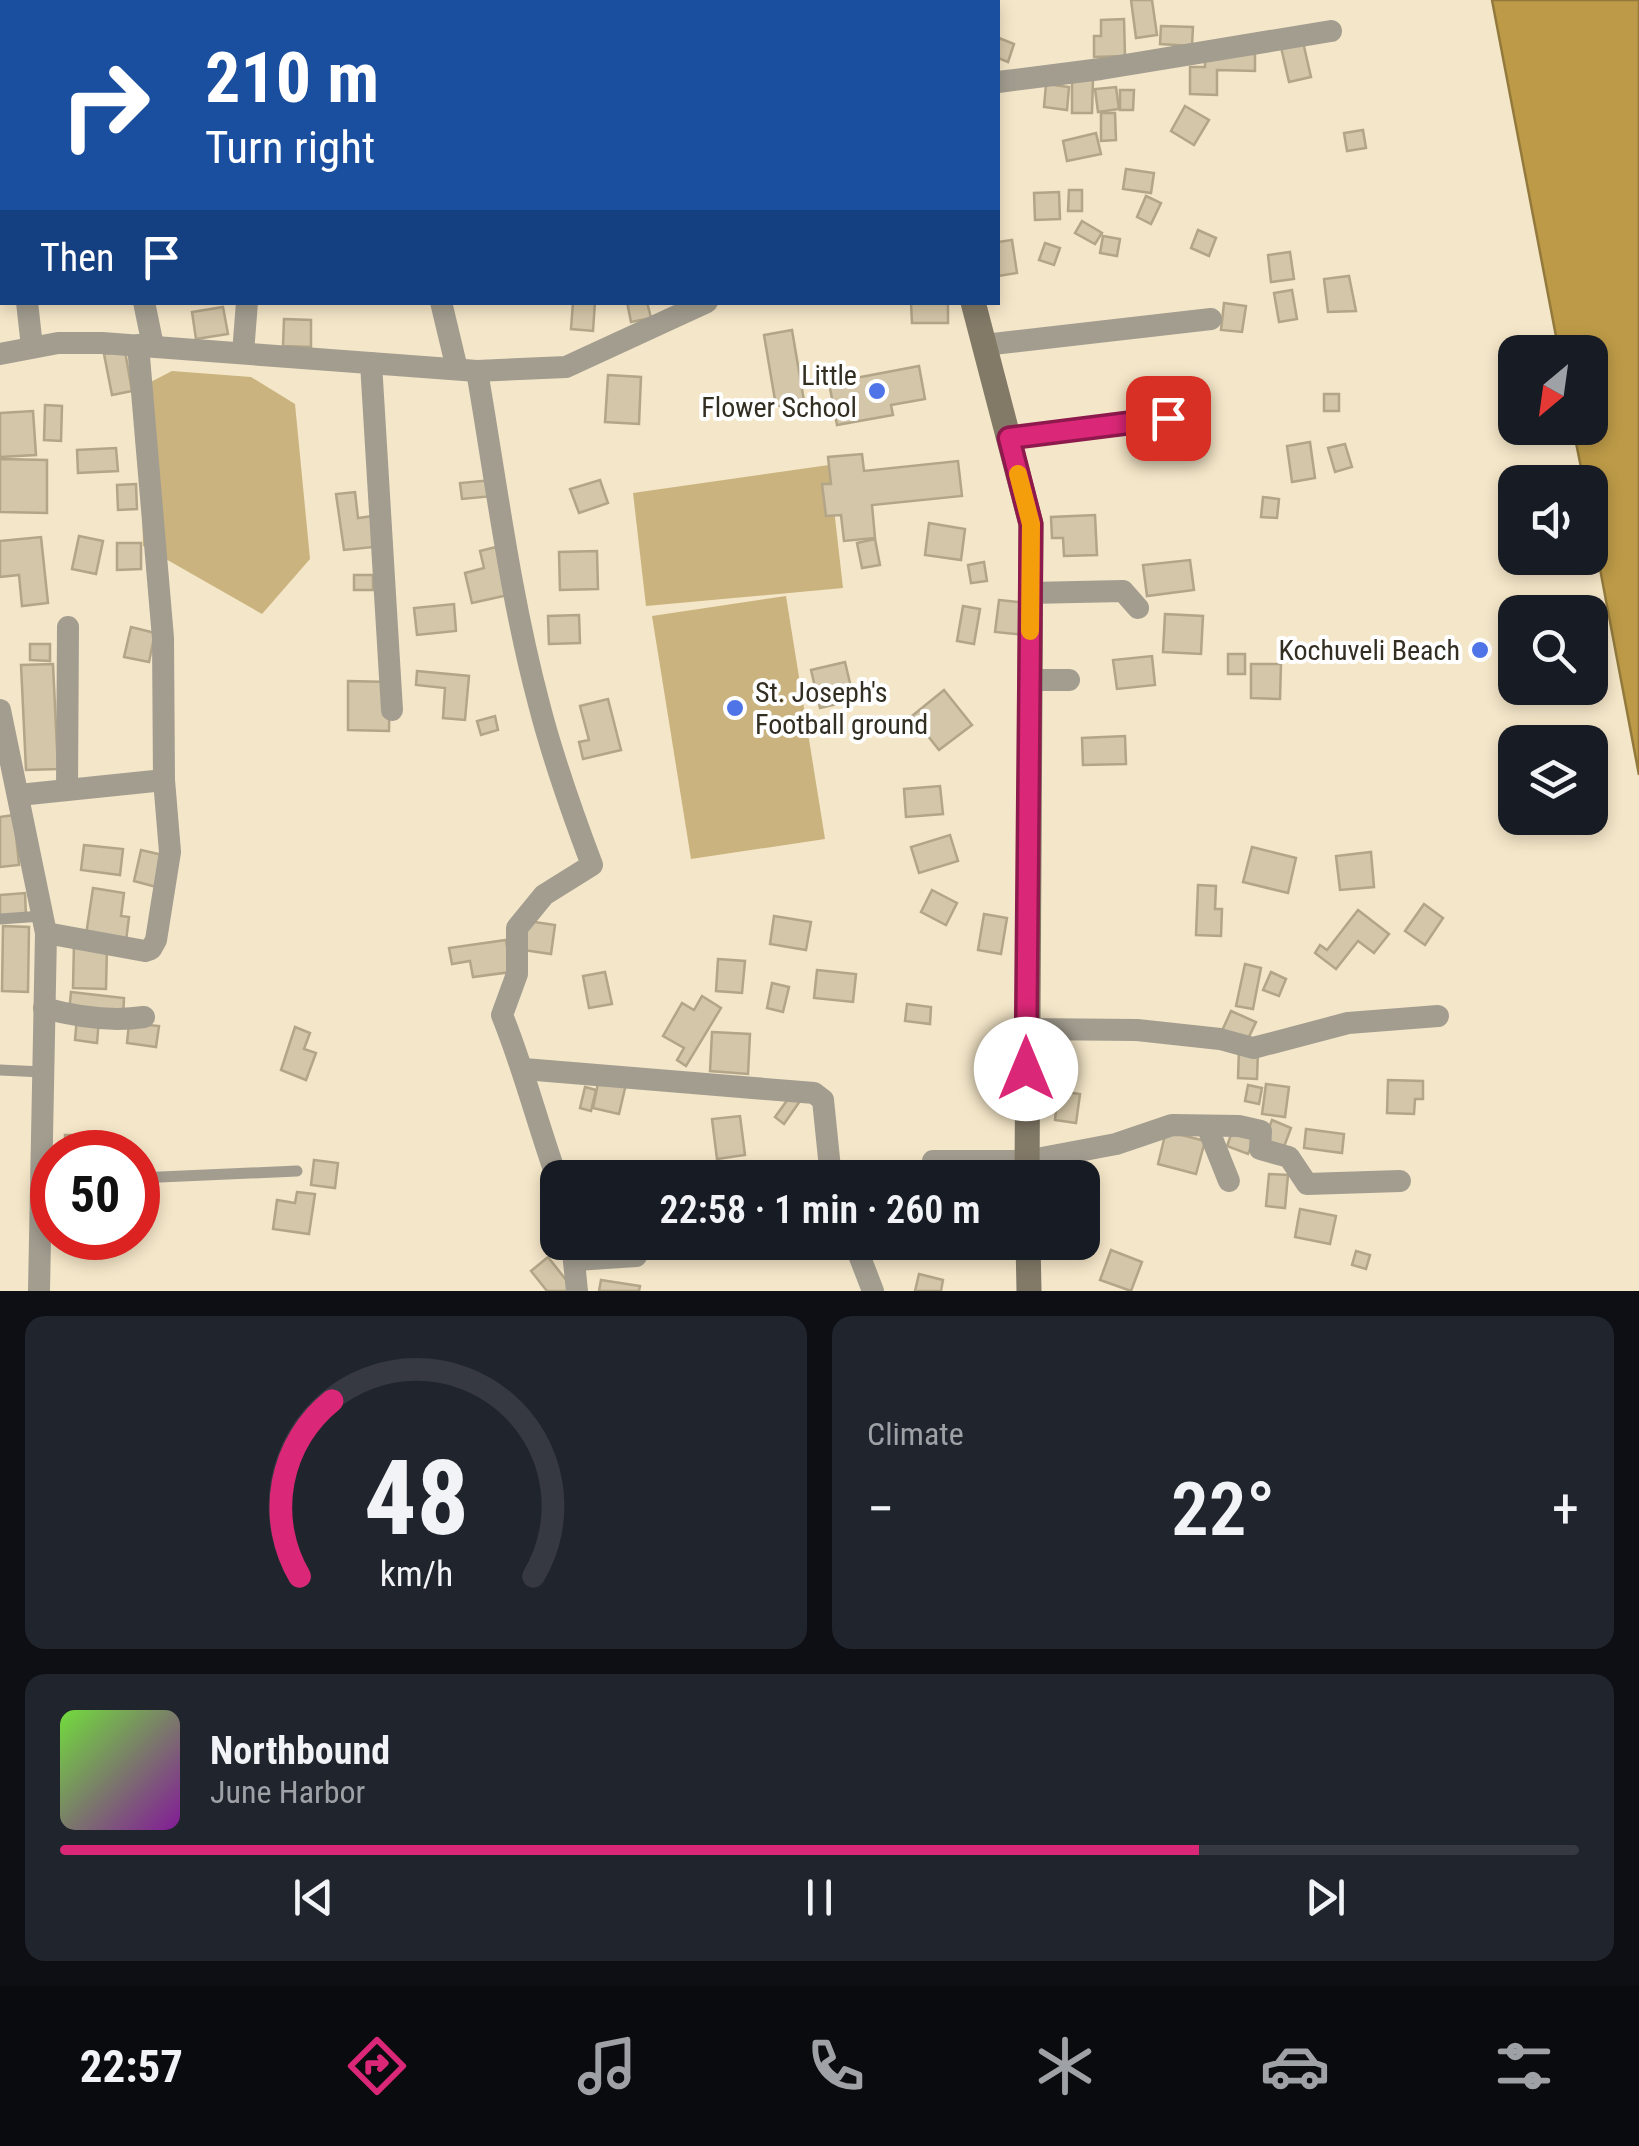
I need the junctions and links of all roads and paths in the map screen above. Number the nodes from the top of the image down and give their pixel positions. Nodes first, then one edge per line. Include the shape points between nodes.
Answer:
1 (1331, 31) dead end
2 (1000, 82) edge
3 (27, 305) edge
4 (144, 305) edge
5 (247, 305) edge
6 (442, 305) edge
7 (700, 305) edge
8 (974, 305) edge
9 (1211, 320) dead end
10 (984, 345) junction
11 (146, 346) junction
12 (32, 347) junction
13 (243, 353) junction
14 (0, 354) edge
15 (372, 364) junction
16 (467, 370) junction
17 (1168, 418) dead end
18 (1009, 438) junction
19 (1030, 593) junction
20 (1138, 608) dead end
21 (68, 627) dead end
22 (1029, 680) junction
23 (1069, 680) dead end
24 (0, 710) edge
25 (392, 710) dead end
26 (164, 780) junction
27 (68, 789) junction
28 (20, 795) junction
29 (0, 919) edge
30 (44, 925) junction
31 (44, 1008) junction
32 (1438, 1016) dead end
33 (144, 1017) dead end
34 (1026, 1029) junction
35 (524, 1069) junction
36 (0, 1070) edge
37 (43, 1072) junction
38 (1207, 1126) junction
39 (46, 1130) edge
40 (550, 1160) edge
41 (829, 1160) edge
42 (1026, 1160) edge
43 (1061, 1160) edge
44 (298, 1171) dead end
45 (160, 1177) edge
46 (1228, 1181) dead end
47 (1400, 1182) dead end
48 (42, 1260) edge
49 (575, 1260) edge
50 (861, 1260) edge
51 (1029, 1260) edge
52 (39, 1291) edge
53 (577, 1291) edge
54 (872, 1291) edge
55 (1030, 1291) edge

1 - 2 street
3 - 12 street
4 - 11 street
5 - 13 street
6 - 16 street
7 - 16 street via 566,367
8 - 10 main road
9 - 10 street
10 - 18 main road
11 - 12 street
11 - 13 street
11 - 26 street
12 - 14 street
13 - 15 street
15 - 16 street
15 - 25 street
16 - 35 street via 539,704 592,865 544,895 516,928 517,974 502,1015
17 - 18 street
18 - 19 main road via 1031,524
19 - 20 street via 1123,590
19 - 22 main road
21 - 27 street
22 - 23 street
22 - 34 main road
24 - 28 street
26 - 27 street
26 - 30 street via 170,852 151,948
27 - 28 street
28 - 30 street
29 - 30 lane
30 - 31 street
31 - 33 street via 72,1016
31 - 37 street
32 - 34 street via 1348,1023 1253,1048 1137,1030
34 - 42 main road
35 - 40 street
35 - 41 street via 814,1092 823,1100
36 - 37 lane
37 - 39 street
38 - 43 street via 1172,1125
38 - 46 street
38 - 47 street via 1262,1131 1260,1149 1289,1158 1307,1184
44 - 45 lane
48 - 52 street
49 - 53 street
50 - 54 street
51 - 55 main road

